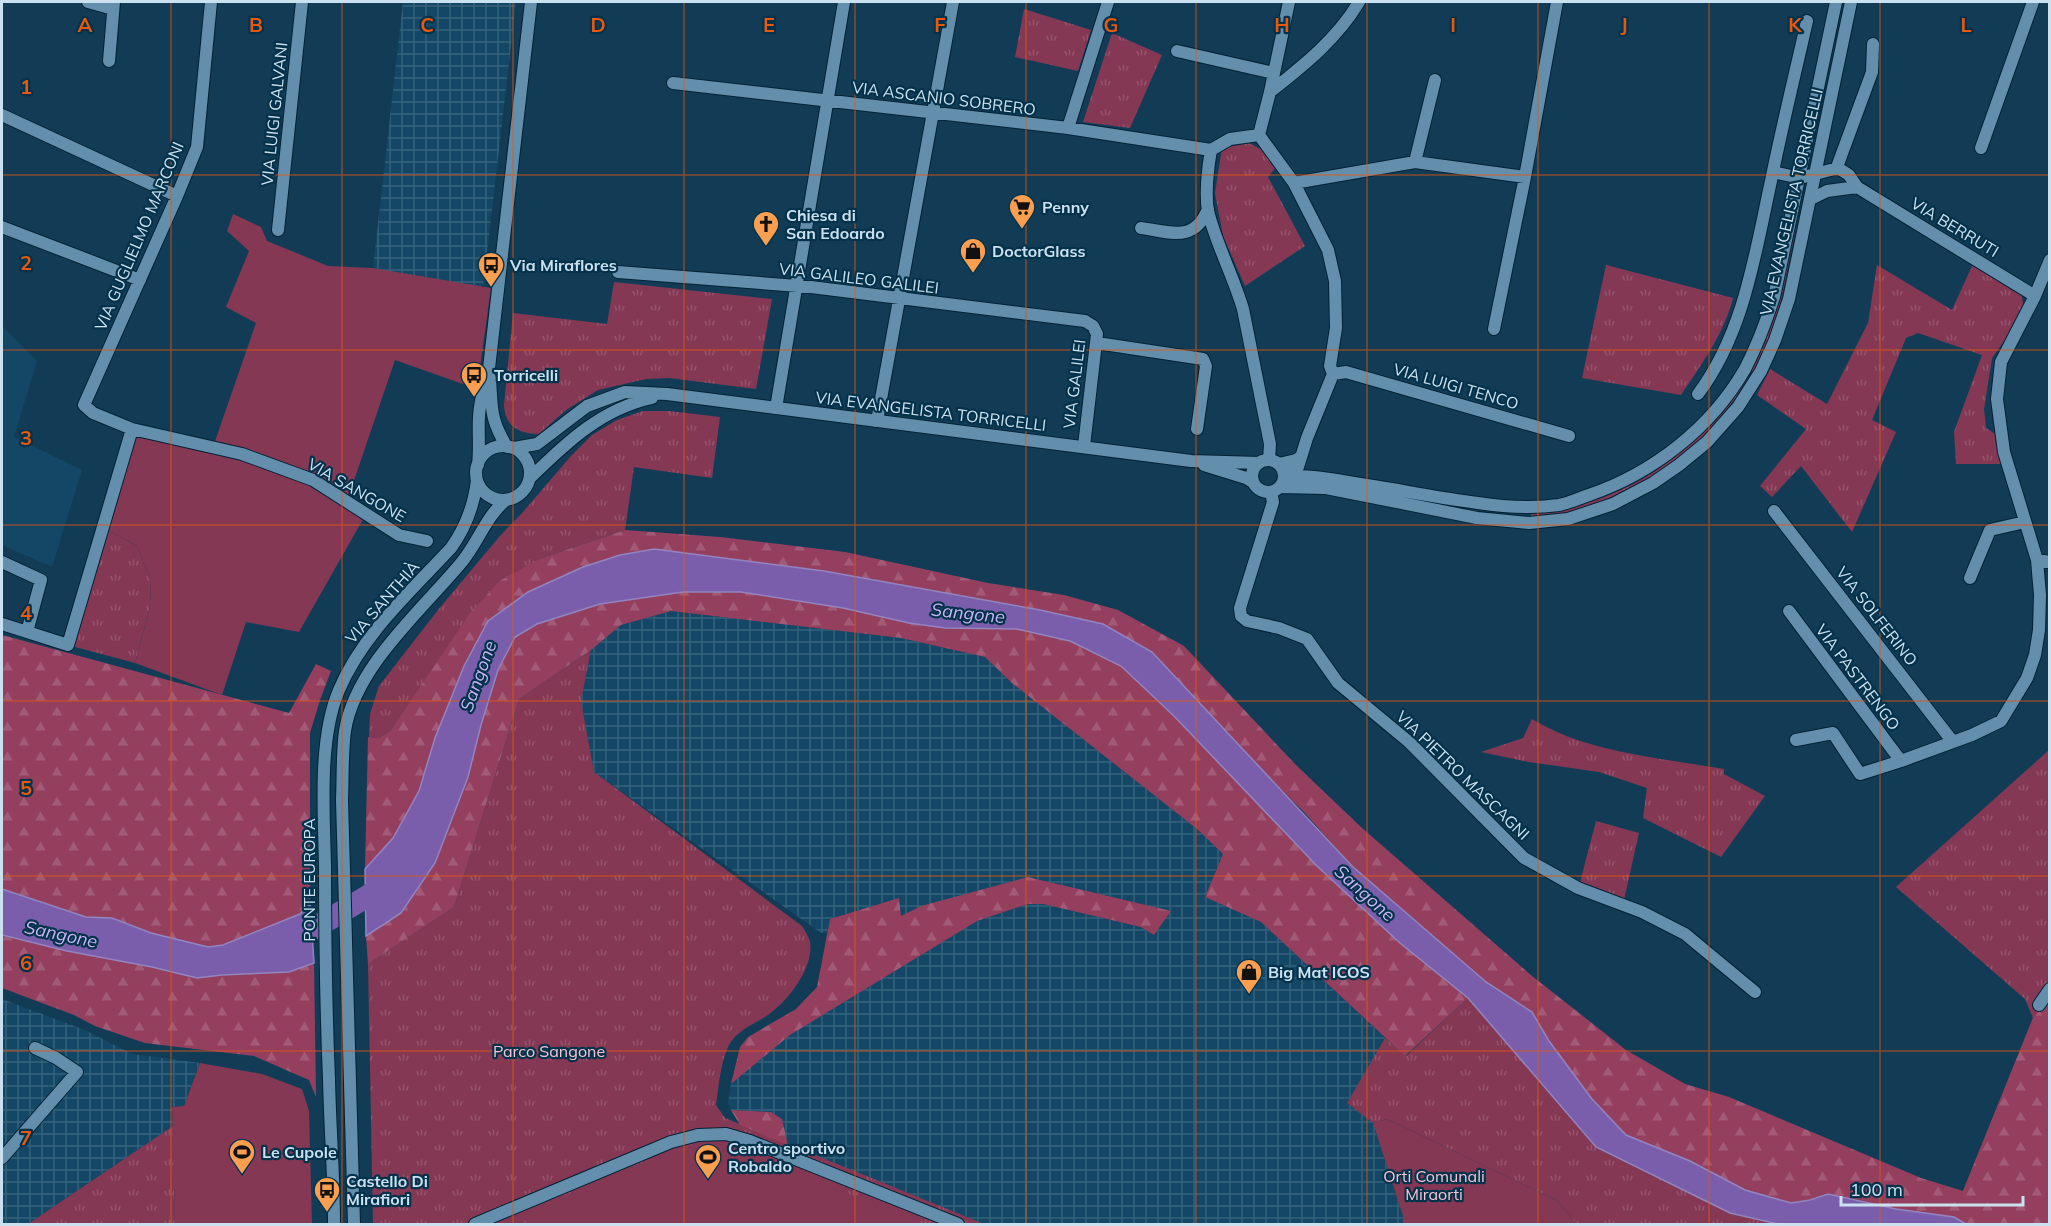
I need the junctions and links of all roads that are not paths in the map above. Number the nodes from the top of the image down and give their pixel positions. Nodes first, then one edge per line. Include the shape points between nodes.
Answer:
1 (88, 2) edge
2 (211, 2) edge
3 (302, 2) edge
4 (531, 2) edge
5 (844, 2) edge
6 (953, 2) edge
7 (1108, 2) edge
8 (1289, 2) edge
9 (1359, 2) edge
10 (1557, 2) edge
11 (1836, 2) edge
12 (1851, 2) edge
13 (2033, 2) edge
14 (113, 5) edge
15 (1807, 21) dead end
16 (1873, 44) dead end
17 (1177, 51) dead end
18 (108, 61) dead end
19 (1274, 73) junction
20 (1435, 80) dead end
21 (673, 83) dead end
22 (1270, 92) junction
23 (828, 101) junction
24 (933, 113) junction
25 (2, 116) edge
26 (1068, 128) junction
27 (1258, 135) junction
28 (1981, 148) dead end
29 (1822, 149) junction
30 (1211, 150) junction
31 (1415, 162) junction
32 (1838, 167) junction
33 (1773, 172) junction
34 (1817, 172) junction
35 (1525, 177) junction
36 (1800, 178) junction
37 (1294, 183) junction
38 (1857, 187) junction
39 (1827, 191) junction
40 (177, 196) junction
41 (1811, 199) junction
42 (1208, 209) junction
43 (2, 227) edge
44 (1141, 228) dead end
45 (278, 230) dead end
46 (2049, 260) edge
47 (618, 272) dead end
48 (140, 280) junction
49 (796, 286) junction
50 (2035, 296) junction
51 (900, 299) junction
52 (1093, 326) joint
53 (1494, 329) dead end
54 (1097, 343) junction
55 (489, 368) junction
56 (1332, 374) junction
57 (667, 394) junction
58 (1698, 394) dead end
59 (84, 405) joint
60 (776, 408) junction
61 (877, 421) junction
62 (132, 429) junction
63 (1197, 429) dead end
64 (1569, 436) dead end
65 (1084, 446) junction
66 (511, 448) junction
67 (1191, 461) junction
68 (478, 465) junction
69 (1275, 474) junction
70 (530, 478) junction
71 (477, 480) junction
72 (1254, 483) junction
73 (506, 500) junction
74 (1774, 511) dead end
75 (2025, 522) junction
76 (427, 541) dead end
77 (2043, 561) edge
78 (2, 562) edge
79 (1970, 578) dead end
80 (1789, 611) dead end
81 (2, 624) edge
82 (27, 632) junction
83 (1796, 740) dead end
84 (1953, 742) junction
85 (326, 753) joint
86 (343, 754) joint
87 (1901, 761) junction
88 (2049, 989) edge
89 (1755, 992) dead end
90 (2039, 1005) dead end
91 (35, 1048) dead end
92 (2, 1158) edge
93 (334, 1224) edge
94 (354, 1224) edge
95 (475, 1224) edge
96 (958, 1224) edge

1 - 14 street
2 - 40 street, VIA GUGLIELMO MARCONI via 196,147
3 - 45 street, VIA LUIGI GALVANI
4 - 55 street
5 - 23 street
6 - 24 street
7 - 26 street
8 - 19 street
9 - 22 street via 1326,45
10 - 35 street
11 - 36 street, VIA EVANGELISTA TORRICELLI
12 - 29 street, VIA EVANGELISTA TORRICELLI
13 - 28 street
14 - 18 street
15 - 33 street, VIA EVANGELISTA TORRICELLI
16 - 32 street via 1872,72
17 - 19 street
19 - 22 street
20 - 31 street
21 - 23 street, VIA ASCANIO SOBRERO
22 - 27 street
23 - 24 street, VIA ASCANIO SOBRERO
23 - 49 street
24 - 26 street, VIA ASCANIO SOBRERO
24 - 51 street
25 - 40 street
26 - 30 street, VIA ASCANIO SOBRERO
27 - 30 street via 1230,139
27 - 37 street
29 - 32 street, VIA BERRUTI
29 - 34 street, VIA EVANGELISTA TORRICELLI
30 - 42 street, VIA PIETRO MASCAGNI
31 - 35 street
31 - 37 street
32 - 34 street
32 - 38 street, VIA BERRUTI
32 - 39 street
33 - 36 street
33 - 58 street, VIA EVANGELISTA TORRICELLI via 1739,317 1710,379
34 - 36 street
34 - 41 street, VIA EVANGELISTA TORRICELLI
35 - 53 street
36 - 69 street, VIA EVANGELISTA TORRICELLI via 1774,297 1744,369 1726,398 1697,429 1645,471 1562,505 1528,508
37 - 56 street via 1328,250 1335,282
38 - 39 street
38 - 50 street, VIA BERRUTI
39 - 41 street
40 - 48 street, VIA GUGLIELMO MARCONI
41 - 69 street, VIA EVANGELISTA TORRICELLI via 1789,299 1775,340 1738,407 1707,442 1653,483 1613,504 1568,519 1529,523 1477,518
42 - 44 street via 1202,222 1191,231
42 - 69 street, VIA PIETRO MASCAGNI via 1243,309
43 - 48 street
46 - 50 street
47 - 49 street, VIA GALILEO GALILEI
48 - 59 street, VIA GUGLIELMO MARCONI
49 - 51 street, VIA GALILEO GALILEI
49 - 60 street
50 - 75 street via 2001,362 1997,399 2004,452
51 - 52 street, VIA GALILEO GALILEI via 1085,321
51 - 61 street
52 - 54 street, VIA GALILEI
54 - 63 street via 1203,359 1206,366
54 - 65 street, VIA GALILEI
55 - 66 street via 491,415
55 - 68 street via 481,397
56 - 64 street, VIA LUIGI TENCO via 1346,372
56 - 69 street via 1301,457
57 - 60 street, VIA EVANGELISTA TORRICELLI
57 - 66 street, VIA EVANGELISTA TORRICELLI via 625,392 587,406 537,444
57 - 70 street, VIA EVANGELISTA TORRICELLI via 631,402 596,420
59 - 62 street, VIA SANGONE via 93,413
60 - 61 street, VIA EVANGELISTA TORRICELLI
61 - 65 street, VIA EVANGELISTA TORRICELLI
62 - 76 street, VIA SANGONE via 242,454 313,480 399,535
62 - 82 street via 68,645
65 - 67 street, VIA EVANGELISTA TORRICELLI
66 - 68 street via 492,449
66 - 70 street via 529,464
67 - 69 street, VIA EVANGELISTA TORRICELLI
67 - 72 street, VIA EVANGELISTA TORRICELLI
68 - 71 street
69 - 72 street, VIA EVANGELISTA TORRICELLI via 1261,490
69 - 72 street via 1253,472
69 - 89 street, VIA PIETRO MASCAGNI via 1273,502 1240,608 1241,616 1307,639 1338,683 1409,742 1524,858 1578,888 1642,912 1685,934
70 - 73 street via 523,492
71 - 73 street via 493,498
71 - 85 street, VIA SANTHIÀ via 468,519 459,536 372,634 347,672 332,707
73 - 86 street, VIA SANTHIÀ via 495,508 463,560 377,658 350,710
74 - 84 street, VIA SOLFERINO
75 - 77 street
75 - 79 street via 1990,530
77 - 84 street via 2039,630 2028,678 2001,721
78 - 82 street via 41,580
80 - 87 street, VIA PASTRENGO
81 - 82 street
83 - 87 street via 1833,733 1860,774
84 - 87 street
85 - 93 street, PONTE EUROPA via 327,1007
86 - 94 street, PONTE EUROPA
88 - 90 street
91 - 92 street via 77,1072
95 - 96 street via 671,1142 698,1135 726,1134

